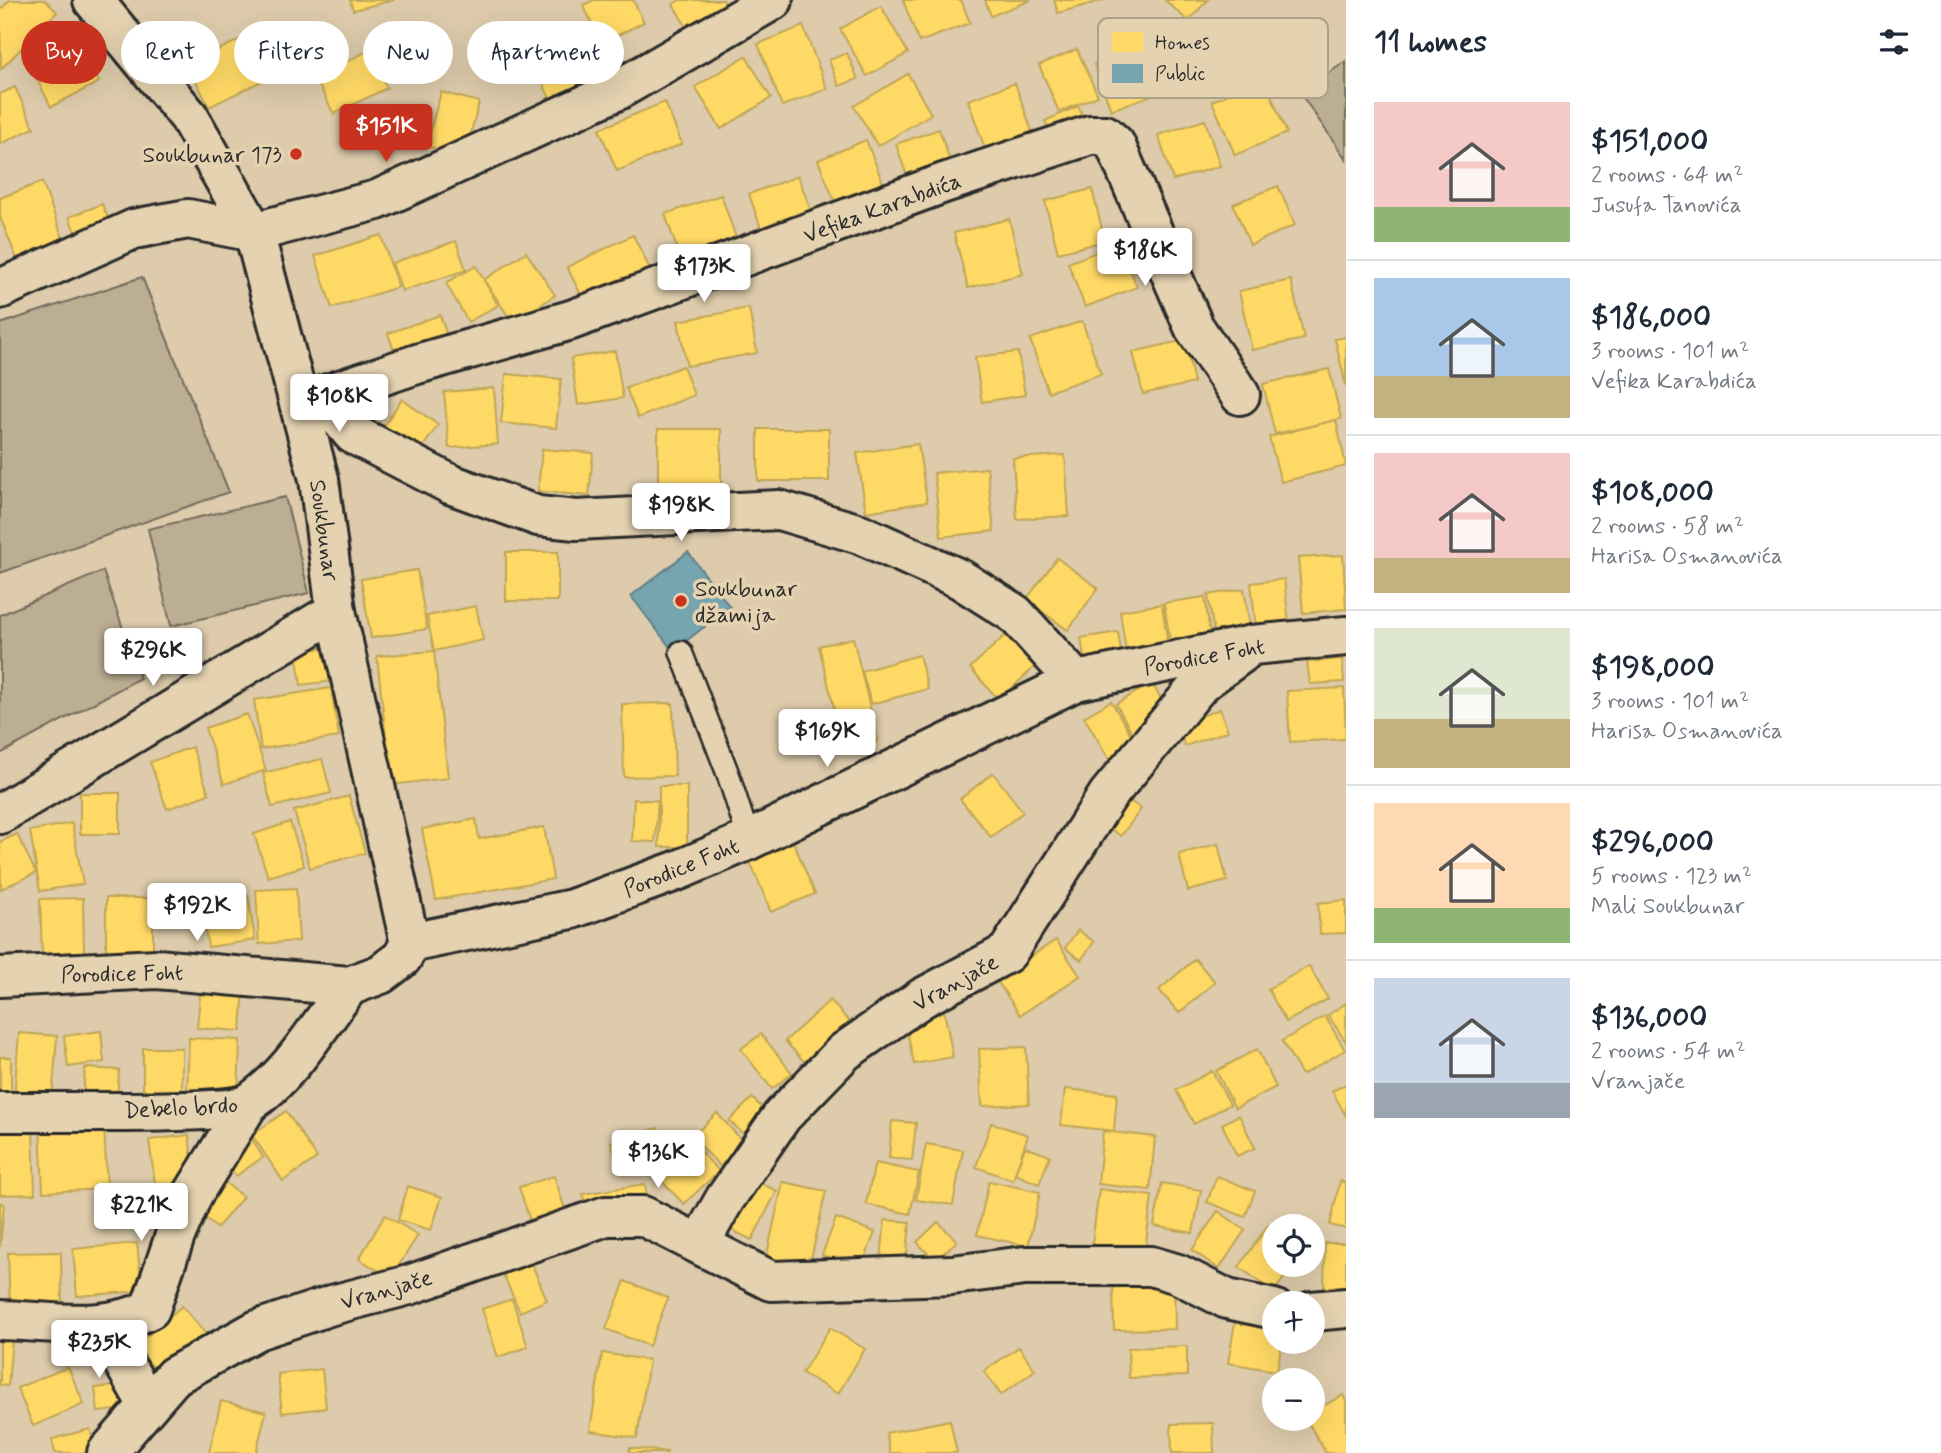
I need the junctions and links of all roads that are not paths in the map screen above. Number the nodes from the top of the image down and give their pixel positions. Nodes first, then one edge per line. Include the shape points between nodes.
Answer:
1 (93, 0) edge
2 (773, 0) edge
3 (254, 232) junction
4 (0, 289) edge
5 (1240, 395) dead end
6 (311, 400) junction
7 (336, 611) junction
8 (1346, 636) edge
9 (1252, 645) junction
10 (681, 652) dead end
11 (1076, 681) junction
12 (0, 814) edge
13 (749, 840) junction
14 (410, 943) junction
15 (0, 976) edge
16 (349, 986) junction
17 (247, 1106) junction
18 (0, 1112) edge
19 (700, 1243) junction
20 (1262, 1307) edge
21 (1346, 1308) edge
22 (1325, 1310) edge
23 (0, 1320) edge
24 (102, 1325) junction
25 (148, 1405) junction
26 (107, 1453) edge

1 - 3 street, Soukbunar via 189,117
2 - 3 street via 618,90 377,200
3 - 4 street via 188,219 135,229
3 - 6 street, Soukbunar
5 - 6 street, Vefika Karabdića via 1194,327 1115,144 1105,135 1090,135 944,183 571,320
6 - 7 street, Soukbunar
6 - 11 street via 353,435 450,484 538,516 576,520 779,510 860,534 960,579 1015,614
7 - 12 street
7 - 14 street, Soukbunar
8 - 9 street, Porodice Foht
9 - 11 street, Porodice Foht
9 - 19 street, Vranjače via 1201,683 1108,795 1007,953 922,998 844,1052 782,1116
10 - 13 lane
11 - 13 street, Porodice Foht
13 - 14 street, Porodice Foht via 572,909
14 - 16 street, Porodice Foht via 402,958 381,974
15 - 16 street, Porodice Foht via 157,969
16 - 17 street, Debelo brdo via 277,1079
17 - 18 street, Debelo brdo
17 - 24 street via 193,1194 150,1309
19 - 20 street, Vranjače via 771,1281 951,1275 1026,1266 1151,1266 1178,1274 1227,1300
19 - 25 street, Vranjače via 643,1216 606,1216 409,1285 257,1330 174,1376
21 - 22 street
23 - 24 street
24 - 25 street
25 - 26 street, Vranjače

